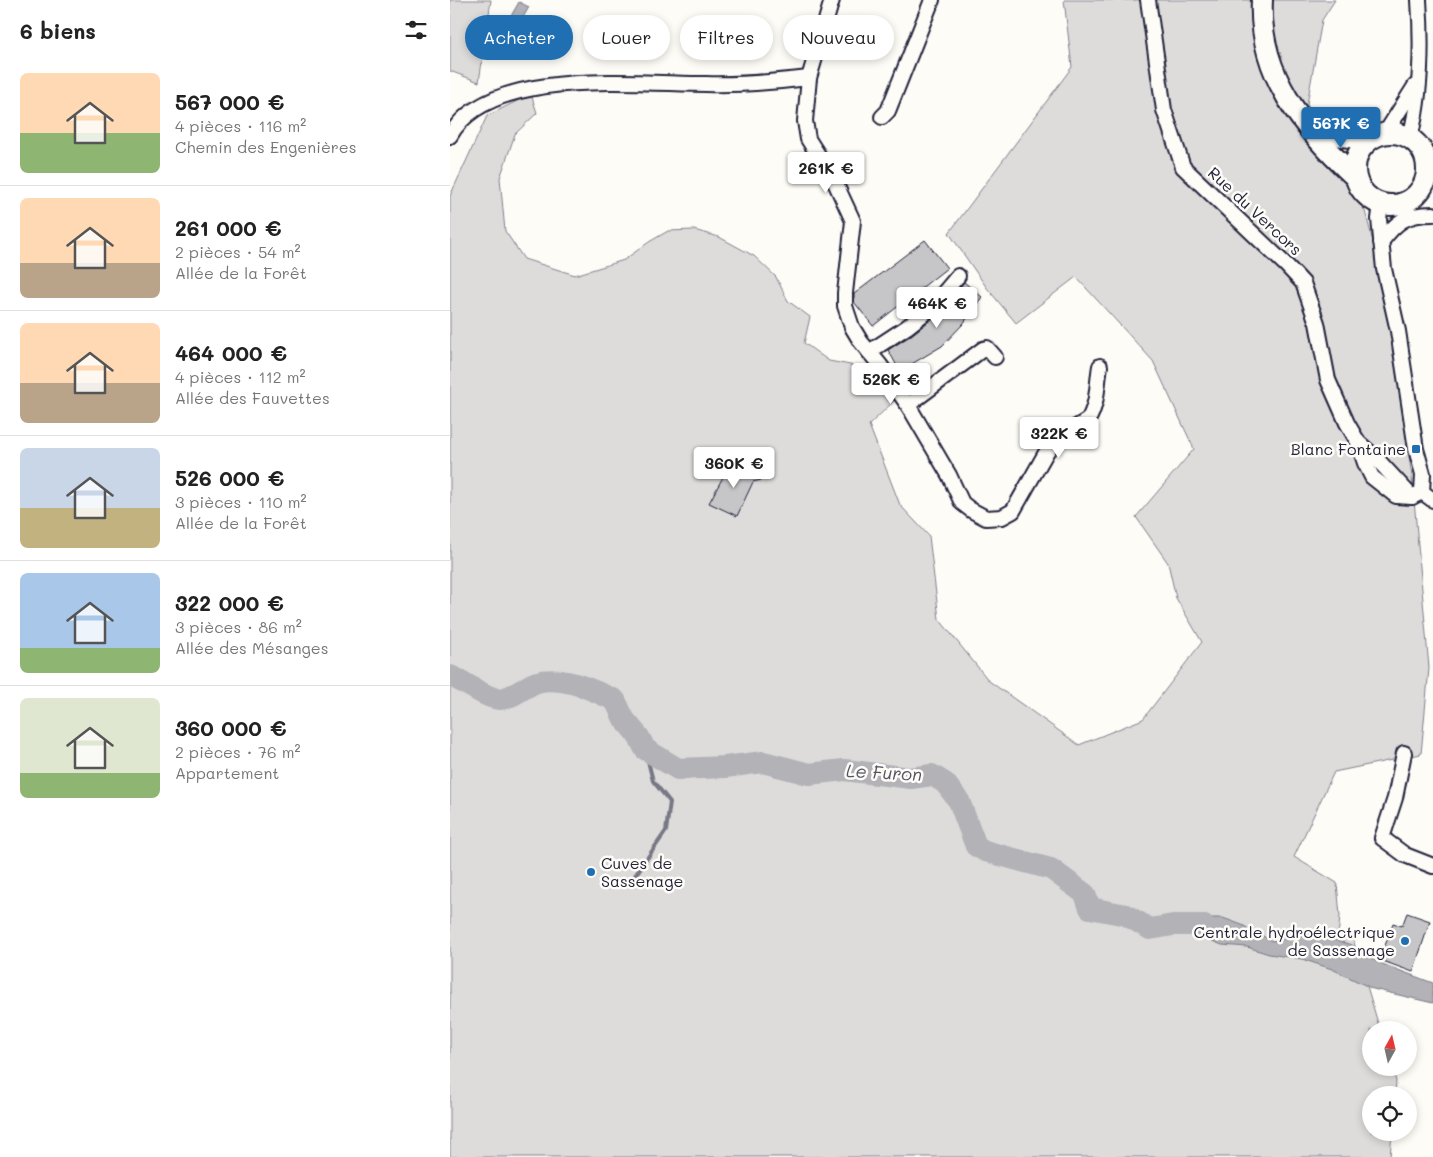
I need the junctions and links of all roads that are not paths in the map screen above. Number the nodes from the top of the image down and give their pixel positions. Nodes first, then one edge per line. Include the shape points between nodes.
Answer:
1 (832, 0) edge
2 (932, 0) edge
3 (1148, 0) edge
4 (1262, 0) edge
5 (1419, 0) edge
6 (808, 78) junction
7 (1418, 81) junction
8 (1295, 112) junction
9 (882, 117) dead end
10 (1378, 135) junction
11 (450, 136) edge
12 (1410, 138) junction
13 (1429, 160) edge
14 (1354, 177) junction
15 (1433, 197) edge
16 (1411, 200) junction
17 (1381, 204) junction
18 (1433, 214) edge
19 (1381, 242) junction
20 (958, 276) dead end
21 (869, 352) junction
22 (995, 357) dead end
23 (1100, 366) dead end
24 (908, 405) junction
25 (1422, 497) edge
26 (1404, 753) dead end
27 (1433, 866) edge

1 - 6 street
2 - 9 street via 888,111
3 - 25 street, Rue du Vercors via 1164,110 1183,167 1303,283 1317,323 1328,380 1347,423 1358,442
4 - 8 main road via 1270,63
5 - 7 street
6 - 11 street via 707,84 564,84 515,92 475,109 455,126
6 - 21 street via 808,139 834,180 853,221 845,306 852,327
7 - 10 street
7 - 12 street
8 - 10 main road via 1318,130 1348,138
8 - 14 main road
10 - 12 main road via 1399,133
10 - 14 main road via 1360,149 1354,162
12 - 13 main road
13 - 16 main road via 1422,188
14 - 17 main road via 1369,199
15 - 16 main road
16 - 17 main road via 1397,205
17 - 19 street
18 - 19 street via 1416,214 1393,225
19 - 25 street via 1423,474
20 - 21 street via 931,308
21 - 24 street
22 - 24 street via 987,348 983,349
23 - 24 street via 1094,406 1088,420 1056,439 1013,511 1002,517 986,518 962,504
26 - 27 street via 1382,838 1405,855

